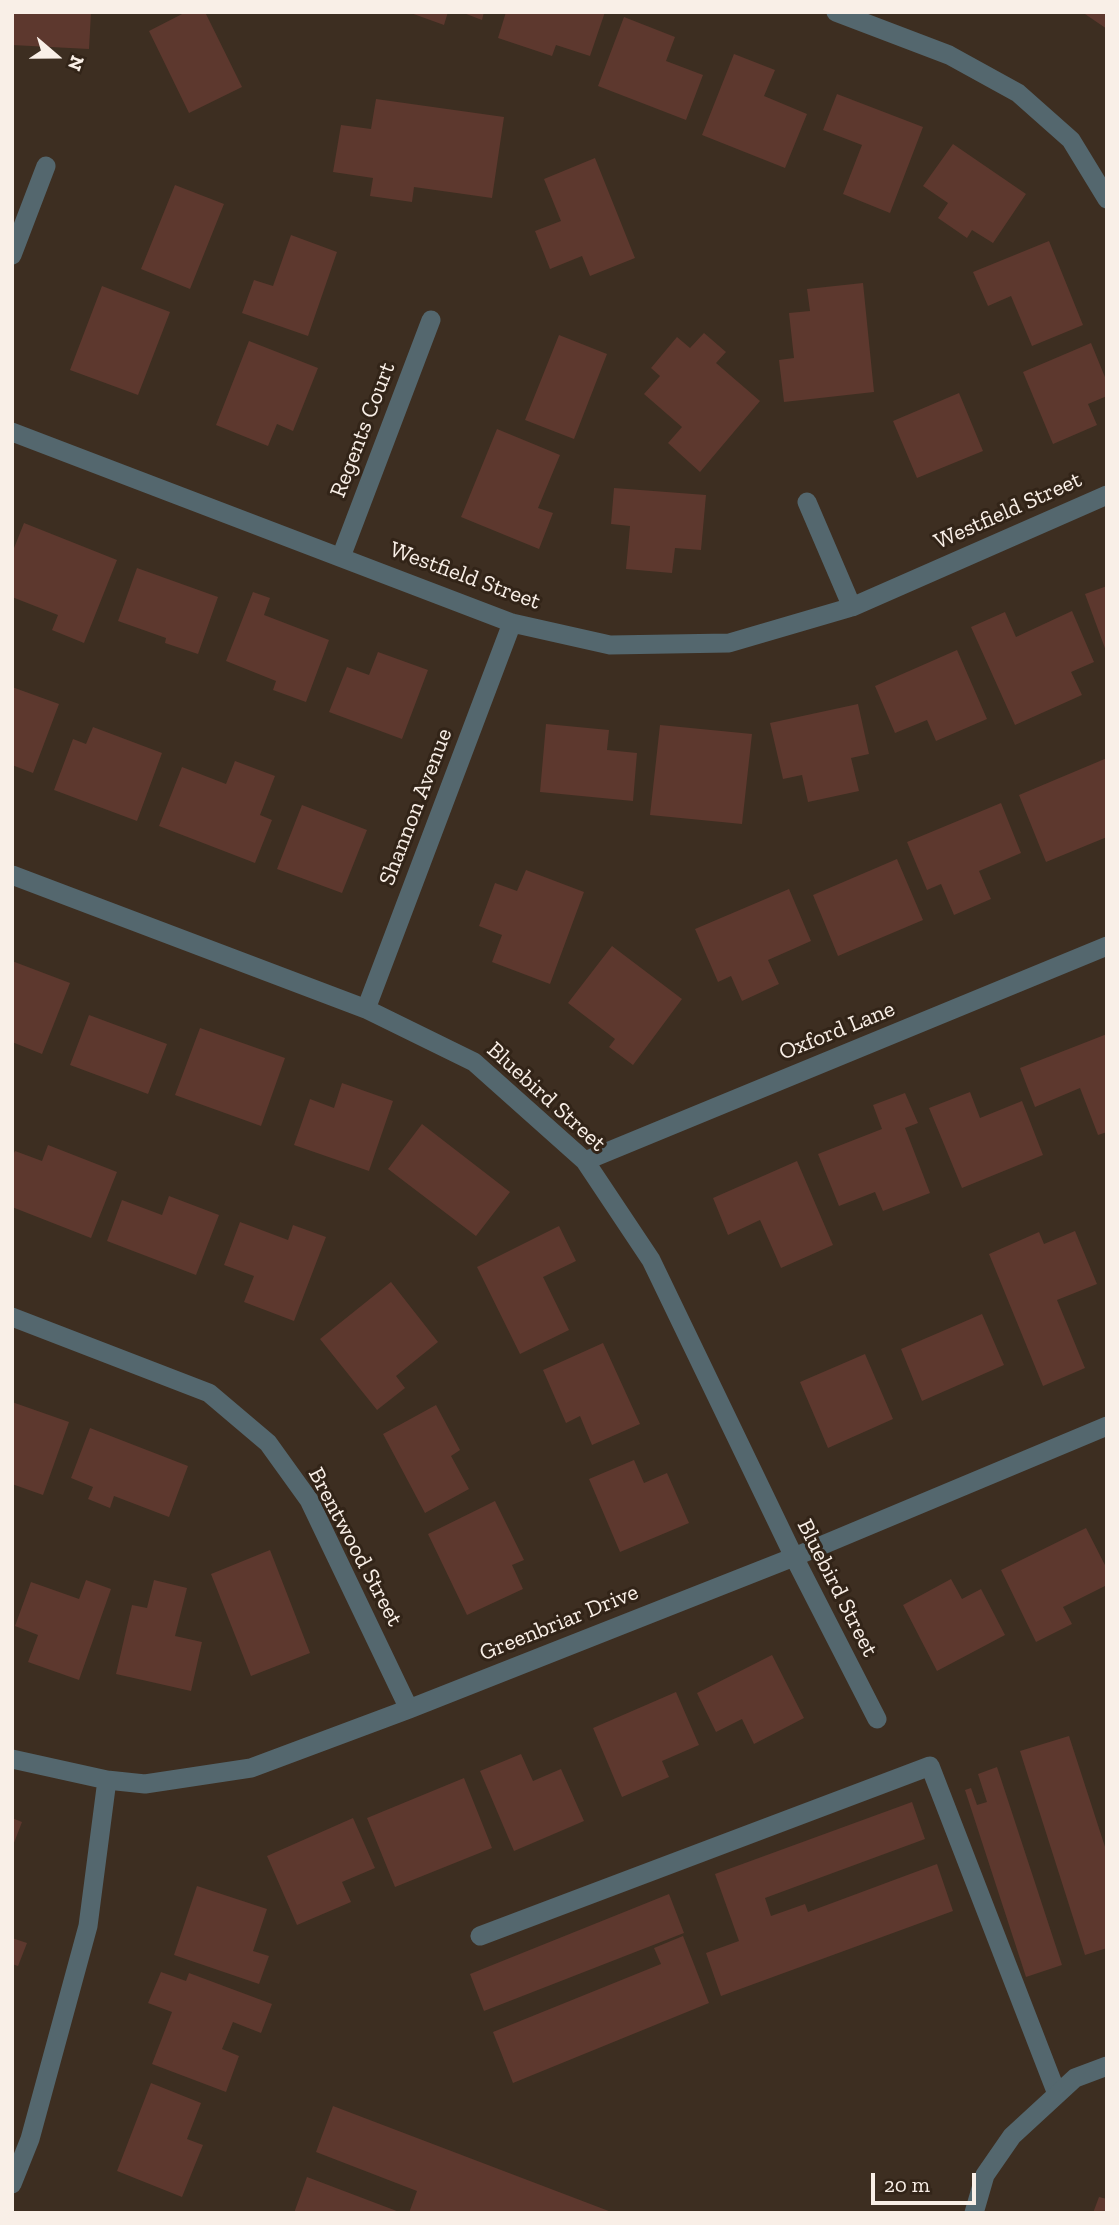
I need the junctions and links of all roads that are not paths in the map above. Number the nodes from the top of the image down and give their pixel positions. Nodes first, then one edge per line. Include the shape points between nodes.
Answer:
1 (836, 12) edge
2 (46, 166) dead end
3 (1107, 199) edge
4 (12, 255) edge
5 (431, 320) dead end
6 (12, 432) edge
7 (1107, 495) edge
8 (807, 502) dead end
9 (341, 557) junction
10 (852, 607) junction
11 (512, 623) junction
12 (12, 875) edge
13 (1107, 946) edge
14 (366, 1009) junction
15 (585, 1161) junction
16 (12, 1317) edge
17 (1107, 1426) edge
18 (794, 1557) junction
19 (409, 1709) junction
20 (877, 1719) dead end
21 (12, 1759) edge
22 (107, 1780) junction
23 (480, 1936) dead end
24 (1107, 2066) edge
25 (1057, 2094) junction
26 (12, 2184) edge
27 (974, 2213) edge

1 - 3 street via 949,55 1018,93 1071,140
2 - 4 street
5 - 9 street, Regents Court
6 - 9 street, Westfield Street
7 - 10 street, Westfield Street
8 - 10 street
9 - 11 street, Westfield Street
10 - 11 street, Westfield Street via 729,643 610,645
11 - 14 street, Shannon Avenue
12 - 14 street, Bluebird Street
13 - 15 street, Oxford Lane
14 - 15 street, Bluebird Street via 474,1062
15 - 18 street, Bluebird Street via 651,1261
16 - 19 street, Brentwood Street via 209,1393 268,1443 309,1500
17 - 18 street, Greenbriar Drive
18 - 19 street, Greenbriar Drive
18 - 20 street, Bluebird Street
19 - 22 street, Greenbriar Drive via 251,1768 145,1784
21 - 22 street, Greenbriar Drive
22 - 26 street via 88,1926 30,2139
23 - 25 street via 930,1766
24 - 25 street via 1075,2078
25 - 27 street via 1012,2136 985,2175

